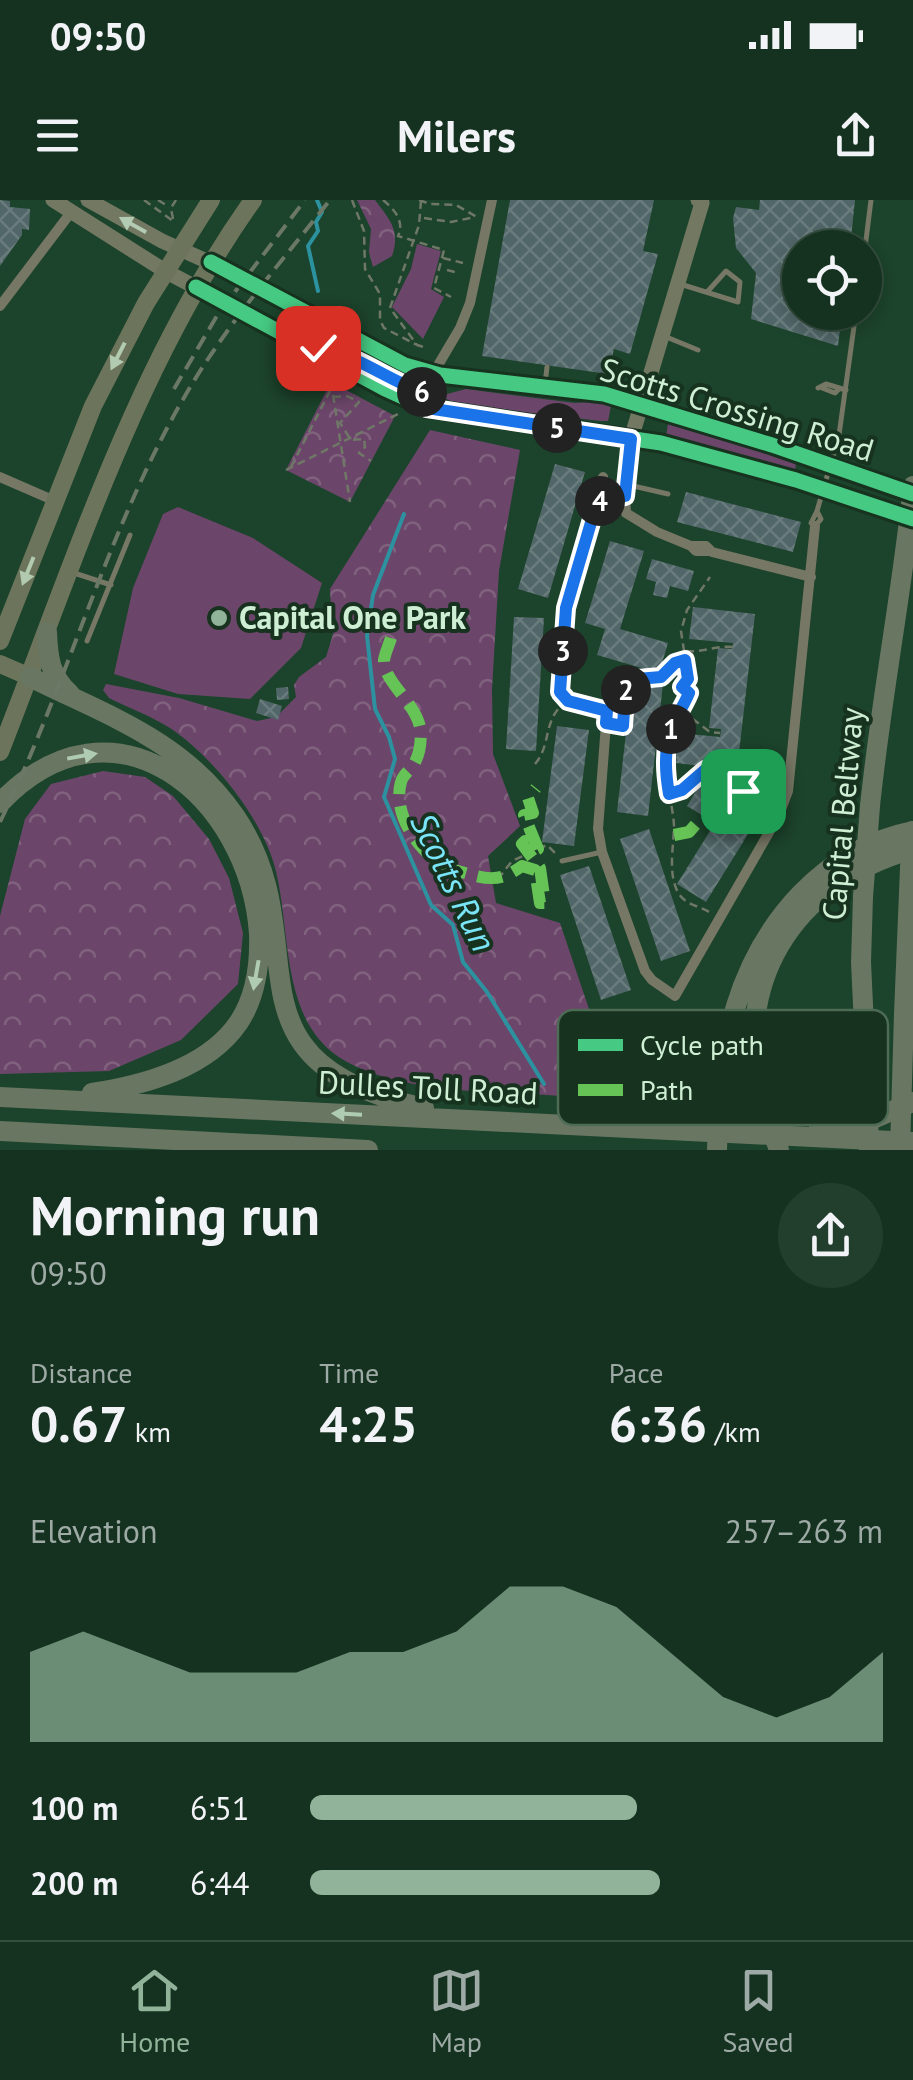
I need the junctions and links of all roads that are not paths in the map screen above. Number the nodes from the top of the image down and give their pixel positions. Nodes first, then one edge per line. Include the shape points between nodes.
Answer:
1 (52, 200) edge
2 (88, 200) edge
3 (211, 200) edge
4 (253, 200) edge
5 (492, 200) edge
6 (871, 200) edge
7 (701, 201) edge
8 (72, 211) junction
9 (867, 230) edge
10 (178, 249) junction
11 (211, 262) junction
12 (165, 271) junction
13 (677, 283) junction
14 (196, 287) junction
15 (708, 291) junction
16 (0, 306) edge
17 (853, 330) edge
18 (661, 335) junction
19 (698, 350) dead end
20 (546, 367) dead end
21 (433, 374) junction
22 (545, 386) junction
23 (820, 388) dead end
24 (842, 389) junction
25 (419, 398) junction
26 (640, 406) junction
27 (631, 439) junction
28 (603, 477) dead end
29 (0, 478) edge
30 (913, 490) edge
31 (668, 494) dead end
32 (625, 495) junction
33 (55, 501) junction
34 (597, 502) junction
35 (594, 515) junction
36 (913, 520) edge
37 (815, 526) joint
38 (130, 535) dead end
39 (71, 572) junction
40 (811, 577) junction
41 (110, 585) junction
42 (47, 632) junction
43 (0, 641) edge
44 (87, 642) dead end
45 (0, 664) edge
46 (0, 676) edge
47 (30, 677) junction
48 (79, 701) junction
49 (0, 752) edge
50 (0, 804) edge
51 (913, 831) edge
52 (602, 852) junction
53 (912, 858) edge
54 (562, 861) road end
55 (736, 1010) edge
56 (757, 1010) edge
57 (863, 1010) edge
58 (0, 1097) edge
59 (41, 1099) junction
60 (913, 1102) edge
61 (888, 1113) edge
62 (514, 1122) junction
63 (558, 1124) edge
64 (573, 1125) edge
65 (717, 1125) edge
66 (770, 1125) edge
67 (833, 1125) edge
68 (868, 1125) edge
69 (0, 1131) edge
70 (732, 1133) junction
71 (913, 1142) edge
72 (368, 1150) edge
73 (716, 1150) edge
74 (779, 1150) edge
75 (869, 1150) edge
76 (900, 1150) edge

1 - 8 main road, Scotts Crossing Road
10 -> 2 main road, Scotts Crossing Road
3 - 10 main road
4 - 11 main road
5 - 21 street via 470,303
6 - 9 lane
7 - 13 main road
8 - 12 main road, Scotts Crossing Road
8 - 16 street
10 - 11 main road, Scotts Crossing Road
10 - 12 main road
11 - 14 main road
11 - 21 main road, Scotts Crossing Road via 384,356
12 - 14 main road, Scotts Crossing Road
12 -> 33 main road via 93,406
13 - 15 lane
13 - 18 main road
14 - 25 main road, Scotts Crossing Road
14 - 39 main road via 163,347
15 - 15 lane via 738,302 740,282 726,272
17 - 24 lane
18 - 19 lane
18 - 26 main road
20 - 22 lane
21 - 22 main road, Scotts Crossing Road
21 - 25 street
22 - 26 main road, Scotts Crossing Road
23 - 24 lane
24 - 37 lane via 839,435 812,516
25 - 27 main road, Scotts Crossing Road via 444,413
26 - 27 main road
26 - 30 main road, Scotts Crossing Road, bridge
27 - 32 street
27 - 36 main road, Scotts Crossing Road, bridge via 806,484
28 - 34 street
29 - 33 street
30 - 57 highway, Capital Beltway, bridge via 870,806
31 - 32 lane
32 - 34 street
32 - 35 street
32 - 40 street via 637,522 691,546
33 -> 43 main road
34 - 35 street
35 - 52 street via 566,608 560,692 607,711 598,799
37 - 40 street
38 - 41 lane
39 - 41 lane
39 - 42 main road
40 - 52 street via 788,791 676,996 646,971
41 - 44 lane
42 - 47 main road
42 - 48 highway via 54,675
45 - 47 main road
46 - 47 main road
47 - 48 highway
47 - 49 main road
48 - 62 highway via 170,748 204,777 237,820 263,875 284,1008 311,1055 340,1078 383,1097
50 -> 59 highway via 30,775 80,754 112,753 156,764 192,787 222,822 244,866 258,920 254,986 241,1019 218,1044 148,1081
51 - 53 highway, bridge
51 - 55 highway, bridge via 838,862 803,890 774,924
52 - 54 lane
53 - 56 highway, bridge via 848,874 810,907 779,946
53 - 76 highway, bridge
58 - 59 highway, Dulles Toll Road
62 -> 59 highway, Dulles Toll Road
60 - 61 highway
62 - 63 highway, Dulles Toll Road
64 - 70 highway, Dulles Toll Road
65 - 73 highway, bridge
66 - 74 highway, bridge
67 - 70 highway
68 - 75 highway, Capital Beltway, bridge
69 - 72 highway
70 - 71 highway, Dulles Toll Road

